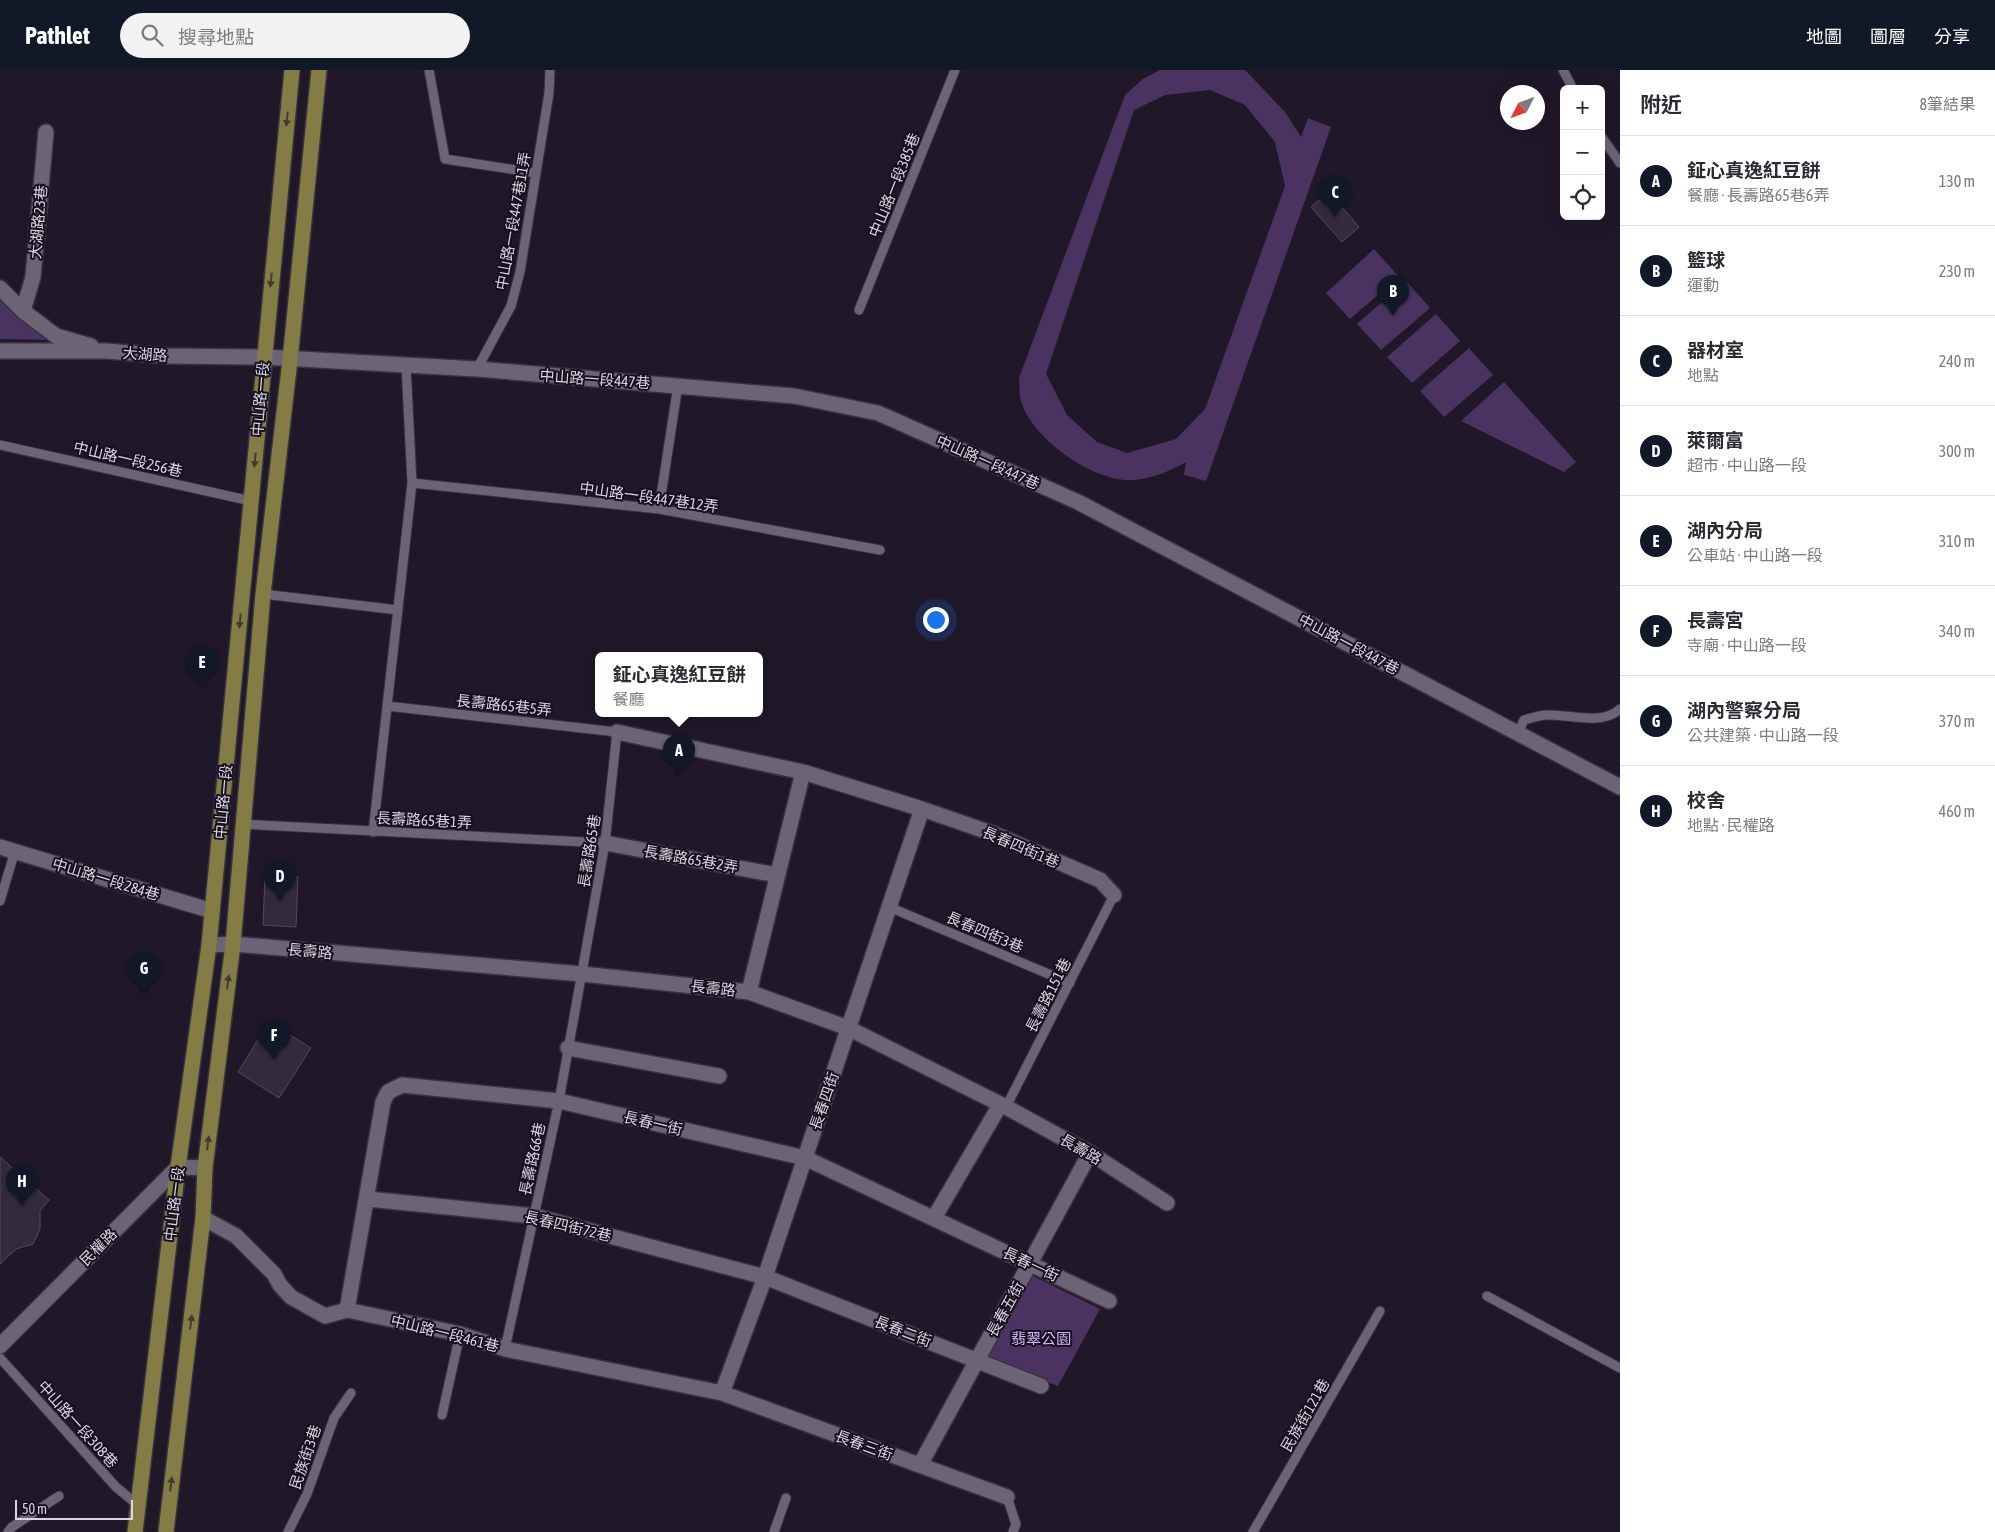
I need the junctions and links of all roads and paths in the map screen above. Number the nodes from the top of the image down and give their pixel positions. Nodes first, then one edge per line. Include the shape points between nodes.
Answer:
1 (292, 70) edge
2 (319, 70) edge
3 (429, 70) edge
4 (550, 70) edge
5 (955, 70) edge
6 (1563, 70) edge
7 (1571, 85) edge
8 (46, 132) dead end
9 (1605, 142) edge
10 (1620, 163) edge
11 (536, 173) junction
12 (0, 288) edge
13 (858, 310) dead end
14 (23, 311) junction
15 (0, 351) edge
16 (106, 351) junction
17 (264, 357) junction
18 (290, 360) junction
19 (406, 366) junction
20 (477, 370) junction
21 (678, 385) junction
22 (0, 445) edge
23 (412, 483) junction
24 (251, 501) junction
25 (659, 509) junction
26 (880, 550) dead end
27 (262, 594) junction
28 (398, 610) junction
29 (387, 706) junction
30 (1620, 709) edge
31 (617, 732) junction
32 (1518, 733) junction
33 (803, 772) junction
34 (1620, 787) edge
35 (922, 809) junction
36 (241, 824) junction
37 (373, 832) junction
38 (605, 844) junction
39 (0, 847) edge
40 (15, 851) junction
41 (778, 874) junction
42 (1114, 895) joint
43 (0, 900) edge
44 (889, 907) junction
45 (212, 911) junction
46 (232, 944) junction
47 (209, 945) junction
48 (582, 974) junction
49 (1070, 983) junction
50 (749, 992) junction
51 (848, 1028) junction
52 (568, 1048) junction
53 (719, 1076) dead end
54 (559, 1101) junction
55 (1003, 1106) junction
56 (1090, 1153) junction
57 (805, 1158) junction
58 (178, 1167) junction
59 (205, 1168) junction
60 (368, 1199) junction
61 (1167, 1202) dead end
62 (534, 1216) junction
63 (203, 1218) junction
64 (934, 1218) junction
65 (1030, 1264) junction
66 (764, 1277) junction
67 (1488, 1296) dead end
68 (1109, 1301) dead end
69 (347, 1310) junction
70 (1380, 1311) dead end
71 (460, 1334) junction
72 (0, 1346) edge
73 (505, 1349) junction
74 (0, 1358) edge
75 (977, 1360) junction
76 (1620, 1368) edge
77 (1041, 1386) dead end
78 (352, 1393) dead end
79 (722, 1393) junction
80 (442, 1415) dead end
81 (920, 1465) junction
82 (59, 1496) dead end
83 (786, 1498) dead end
84 (1007, 1498) joint
85 (138, 1506) junction
86 (8, 1532) edge
87 (135, 1532) edge
88 (166, 1532) edge
89 (288, 1532) edge
90 (774, 1532) edge
91 (1013, 1532) edge
92 (1254, 1532) edge

1 -> 17 main road, 中山路一段
2 - 18 main road, 中山路一段
3 - 11 lane via 445,159
4 - 11 lane, 中山路一段447巷11弄
5 - 13 lane, 中山路一段385巷
6 - 7 lane
8 - 14 street, 大湖路23巷 via 33,277
9 - 10 lane
11 - 20 lane, 中山路一段447巷11弄 via 520,272 511,306
12 - 14 street
14 - 16 street via 56,336
15 - 16 street, 大湖路
16 - 17 street, 大湖路 via 168,356
17 - 18 street, 大湖路
17 -> 24 main road, 中山路一段
18 - 19 street, 中山路一段447巷
18 - 27 main road, 中山路一段
19 - 20 street, 中山路一段447巷
19 - 23 lane
20 - 21 street, 中山路一段447巷
21 - 25 lane
21 - 32 street, 中山路一段447巷 via 794,396 878,413 1078,502
22 - 24 lane, 中山路一段256巷
23 - 25 lane, 中山路一段447巷12弄
23 - 28 lane
24 -> 45 main road, 中山路一段
25 - 26 lane, 中山路一段447巷12弄
27 - 28 lane
27 - 36 main road, 中山路一段
28 - 29 lane
29 - 31 lane, 長壽路65巷5弄
29 - 37 lane
30 - 32 lane via 1612,716 1546,715 1524,720
31 - 33 street, 長春四街1巷
31 - 38 lane, 長壽路65巷
32 - 34 street, 中山路一段447巷
33 - 35 street, 長春四街1巷
33 - 41 street
35 - 42 street, 長春四街1巷 via 994,834 1100,880
35 - 44 street, 長春四街
36 - 37 lane, 長壽路65巷1弄
36 - 46 main road, 中山路一段
37 - 38 lane, 長壽路65巷1弄
38 - 41 street, 長壽路65巷2弄
38 - 48 lane, 長壽路65巷
39 - 40 street, 中山路一段284巷
40 - 43 lane
40 - 45 street, 中山路一段284巷
41 - 50 street
42 - 49 lane, 長壽路151巷
44 - 49 lane, 長春四街3巷
44 - 51 street, 長春四街
45 - 47 main road, 中山路一段
46 - 47 street, 長壽路
46 - 48 street, 長壽路
59 -> 46 main road, 中山路一段
47 - 58 main road, 中山路一段
48 - 50 street, 長壽路
48 - 52 lane, 長壽路66巷
49 - 55 lane, 長壽路151巷
50 - 51 street, 長壽路
51 - 55 street, 長壽路
51 - 57 street, 長春四街
52 - 53 street
52 - 54 lane, 長壽路66巷
54 - 57 street, 長春一街
54 - 60 street, 長春一街 via 402,1085 388,1092 383,1102
54 - 62 lane, 長壽路66巷
55 - 56 street, 長壽路
55 - 64 street
56 - 61 street, 長壽路
56 - 65 street, 長春五街
57 - 64 street, 長春一街
57 - 66 street, 長春四街
58 - 59 street
58 - 72 street, 民權路
58 - 85 main road, 中山路一段
59 - 63 main road, 中山路一段
60 - 62 street, 長春四街72巷
60 - 69 street, 長春一街
62 - 66 street, 長春四街72巷
62 - 73 lane, 長壽路66巷
63 - 69 street, 中山路一段461巷 via 236,1236 300,1304 325,1316
88 -> 63 main road, 中山路一段
64 - 65 street, 長春一街
65 - 68 street, 長春一街
65 - 75 street, 長春五街
66 - 75 street, 長春二街
66 - 79 street, 長春四街
67 - 76 lane
69 - 71 street, 中山路一段461巷
70 - 92 lane, 民族街121巷
71 - 73 street, 中山路一段461巷
71 - 80 lane
73 - 79 street, 中山路一段461巷
74 - 85 lane, 中山路一段308巷 via 116,1487
75 - 77 street, 長春二街
75 - 81 street, 長春五街
78 - 89 lane, 民族街3巷 via 334,1418 308,1494
79 - 81 street, 長春三街
81 - 84 street, 長春三街
82 - 86 lane
83 - 90 lane
84 - 91 lane via 1016,1524
85 - 87 main road, 中山路一段

